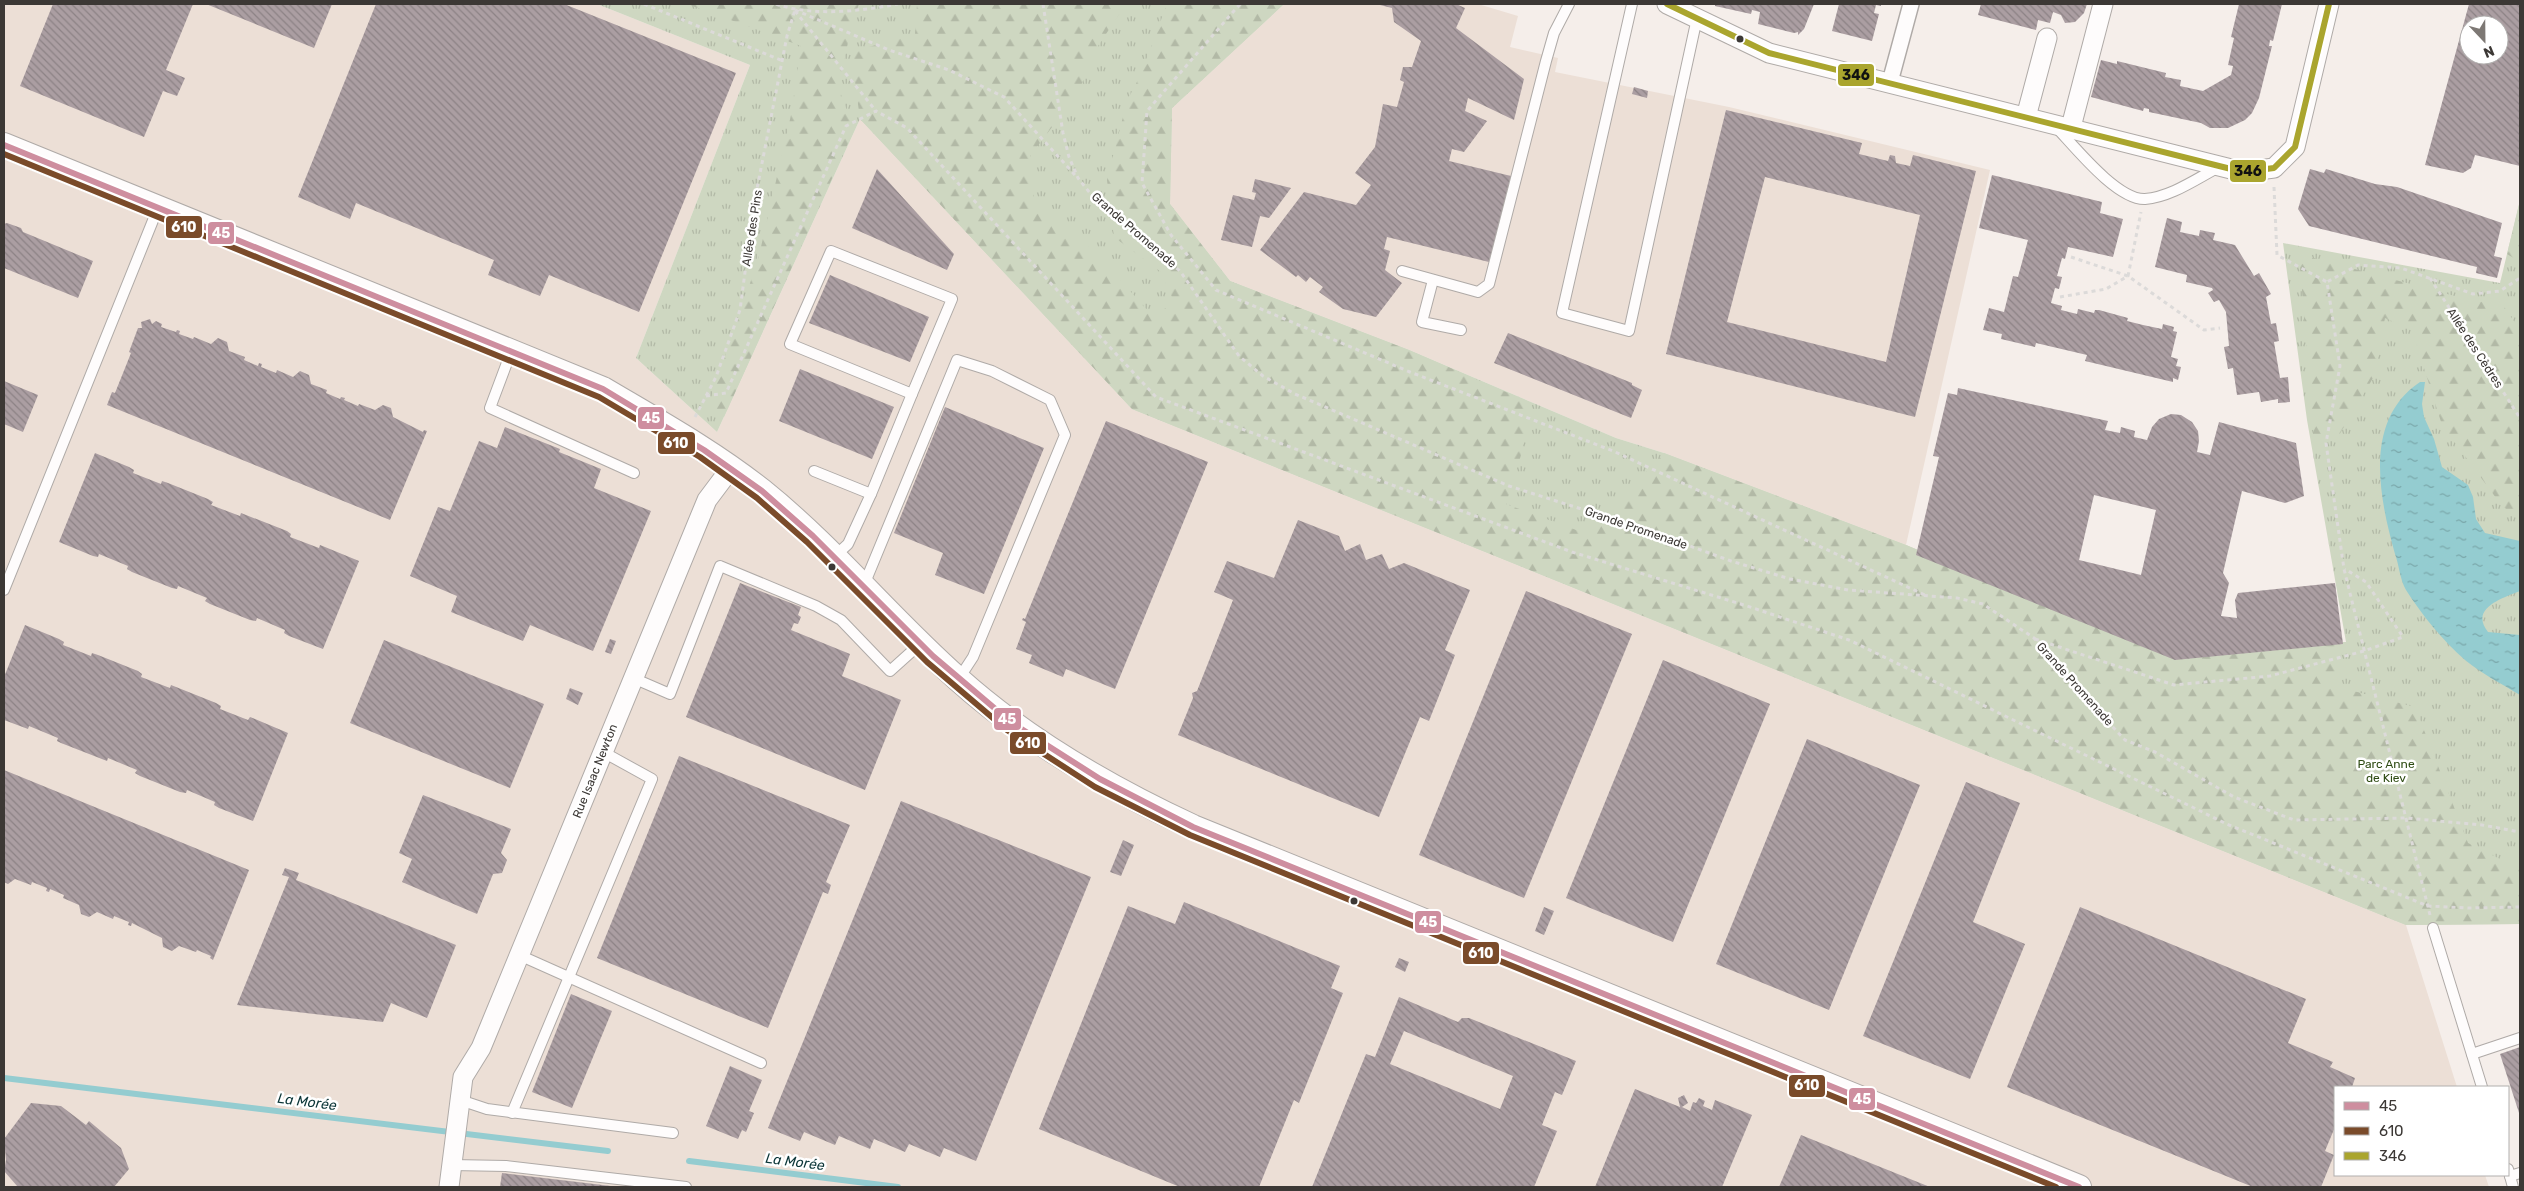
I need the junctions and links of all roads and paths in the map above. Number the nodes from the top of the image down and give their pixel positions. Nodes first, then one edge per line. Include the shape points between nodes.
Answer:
1 (644, 4) edge
2 (776, 4) edge
3 (898, 4) edge
4 (1043, 4) edge
5 (1240, 4) edge
6 (1569, 4) edge
7 (1632, 4) edge
8 (1667, 4) edge
9 (1911, 4) edge
10 (2103, 4) edge
11 (2329, 4) edge
12 (795, 10) junction
13 (1698, 18) junction
14 (2048, 38) dead end
15 (783, 61) junction
16 (1890, 82) junction
17 (876, 111) junction
18 (2026, 117) junction
19 (2062, 126) junction
20 (4, 145) edge
21 (2220, 166) junction
22 (2274, 168) junction
23 (1078, 178) junction
24 (2143, 199) junction
25 (158, 208) junction
26 (2071, 257) dead end
27 (1402, 271) dead end
28 (2128, 276) junction
29 (2430, 278) junction
30 (2520, 278) edge
31 (1433, 280) junction
32 (2327, 282) junction
33 (2060, 297) dead end
34 (2220, 328) dead end
35 (1461, 330) dead end
36 (511, 352) junction
37 (912, 394) junction
38 (706, 396) junction
39 (2520, 418) edge
40 (684, 438) junction
41 (731, 468) junction
42 (814, 471) dead end
43 (634, 473) dead end
44 (871, 494) junction
45 (835, 556) junction
46 (2344, 568) junction
47 (864, 585) junction
48 (4, 590) edge
49 (1928, 596) junction
50 (2034, 638) junction
51 (920, 644) junction
52 (2364, 651) junction
53 (633, 678) junction
54 (958, 680) junction
55 (603, 752) junction
56 (2406, 818) junction
57 (2520, 832) edge
58 (2428, 906) junction
59 (2520, 907) edge
60 (2433, 928) joint
61 (519, 955) junction
62 (569, 977) junction
63 (2520, 1038) edge
64 (2472, 1054) junction
65 (761, 1063) dead end
66 (2482, 1086) edge
67 (459, 1109) junction
68 (512, 1112) junction
69 (673, 1133) dead end
70 (453, 1158) junction
71 (2513, 1173) edge
72 (449, 1187) edge
73 (686, 1187) edge
74 (2079, 1187) edge
75 (2513, 1187) edge

1 - 15 path
2 - 12 path
3 - 12 path via 866,10
4 - 23 path, Grande Promenade via 1063,133
5 - 49 path via 1147,111 1142,183 1170,235 1216,290 1410,372 1613,451
6 - 31 lane via 1554,34 1546,61 1489,284 1478,292
7 - 13 lane via 1562,313 1629,331
8 - 13 street
9 - 16 street
10 - 19 street
11 - 22 street via 2295,147
12 - 15 path, Allée des Pins
12 - 17 path
12 - 23 path via 889,50 950,70 1004,97
13 - 16 street via 1768,53
14 - 18 street
15 - 38 path, Allée des Pins via 754,204 740,310
16 - 18 street
17 - 38 path via 846,126 726,392
17 - 58 path via 907,128 1156,397 1572,552 1849,640 2230,825
18 - 19 street
19 - 21 street
19 - 24 lane via 2111,186
20 - 25 street
21 - 22 street via 2243,172
21 - 24 lane via 2171,193
22 - 32 path via 2277,255
23 - 49 path, Grande Promenade via 1094,198 1180,271 1239,356 1263,376 1294,394 1509,486 1635,526 1730,561 1790,579 1848,590
24 - 28 path
25 - 36 street
25 - 48 lane
26 - 28 path
27 - 31 lane
28 - 33 path via 2106,289
28 - 34 path via 2204,330
29 - 30 path via 2474,294 2500,291
29 - 32 path via 2401,268 2358,265
29 - 39 path, Allée des Cèdres
31 - 35 lane via 1422,322
32 - 46 path via 2340,366 2326,443
36 - 40 street via 603,389
36 - 43 lane via 490,408
37 - 37 lane via 952,299 831,251 790,344
37 - 44 lane
38 - 40 path, Allée des Pins
40 - 41 street
41 - 45 street via 790,514
41 - 53 street, Rue Isaac Newton via 706,500
42 - 44 lane
44 - 45 lane via 848,544
45 - 47 street
46 - 52 path
46 - 52 path via 2366,582 2403,637
47 - 51 street
47 - 54 lane via 957,360 992,371 1050,400 1065,435 973,657
49 - 50 path, Grande Promenade via 1983,604
50 - 52 path via 2174,685 2270,676
50 - 56 path, Grande Promenade via 2125,740 2155,752 2234,797 2294,820
51 - 53 lane via 890,671 841,620 816,606 720,566 670,694
51 - 54 street
52 - 56 path
53 - 55 street, Rue Isaac Newton
54 - 74 street via 995,711 1085,771 1118,791 1193,827
55 - 61 street, Rue Isaac Newton
55 - 62 lane via 652,779
56 - 57 path, Grande Promenade
56 - 58 path
58 - 59 path
58 - 60 path
60 - 64 lane
61 - 62 lane
61 - 67 street, Rue Isaac Newton via 481,1048 463,1077
62 - 65 lane
62 - 68 lane
63 - 64 lane
64 - 66 lane
67 - 68 lane
67 - 70 street
68 - 69 lane
70 - 72 street
70 - 73 lane
71 - 75 lane

